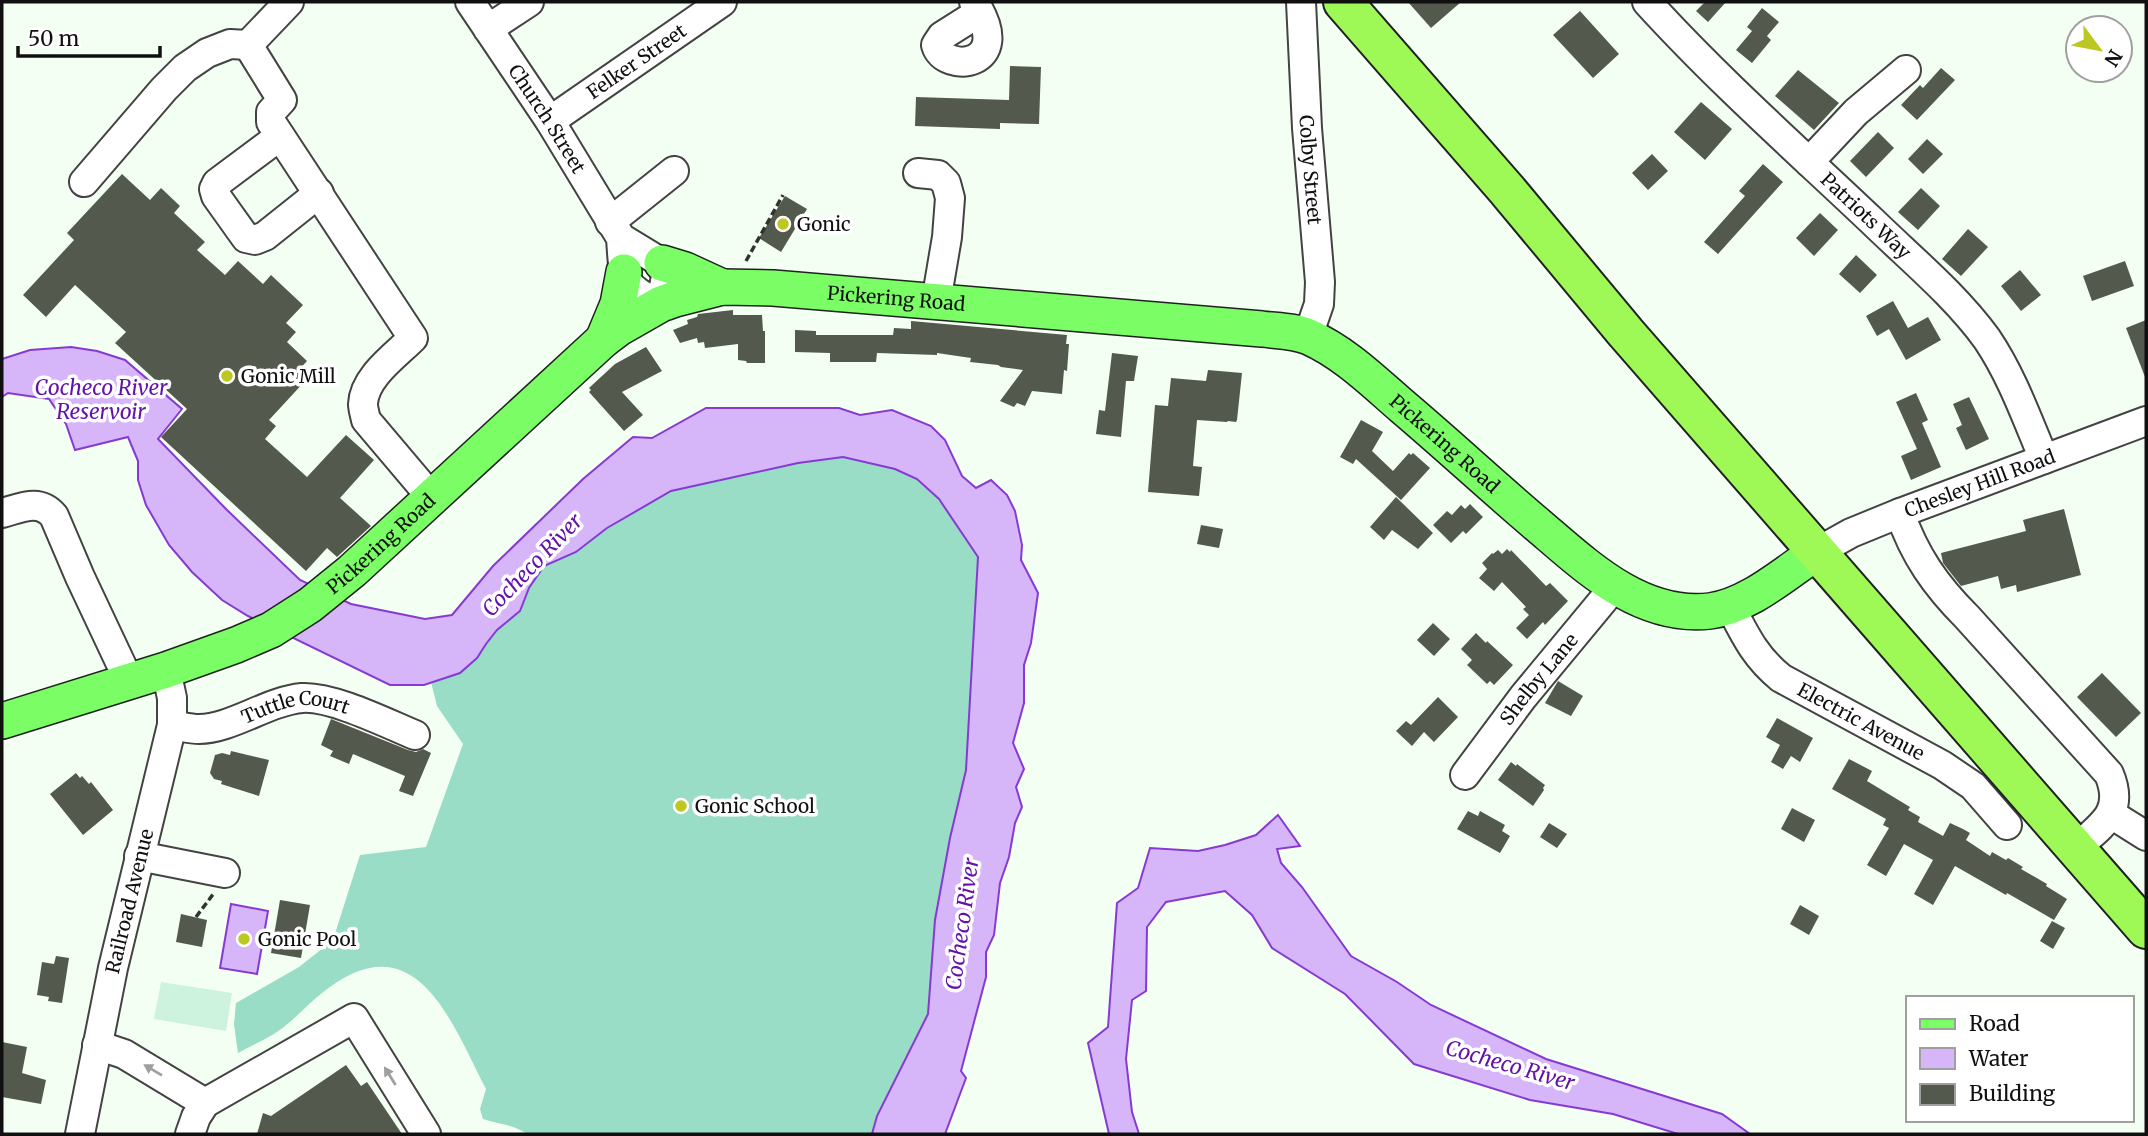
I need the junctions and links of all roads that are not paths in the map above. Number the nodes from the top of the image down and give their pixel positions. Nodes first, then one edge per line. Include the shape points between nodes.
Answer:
1 (289, 2) edge
2 (470, 2) edge
3 (529, 2) edge
4 (1301, 2) edge
5 (1343, 2) edge
6 (1647, 2) edge
7 (711, 5) edge
8 (488, 29) junction
9 (248, 45) junction
10 (1906, 70) dead end
11 (550, 121) junction
12 (280, 136) junction
13 (1809, 162) junction
14 (674, 171) dead end
15 (918, 173) dead end
16 (84, 182) dead end
17 (319, 193) junction
18 (618, 244) junction
19 (662, 263) junction
20 (733, 276) junction
21 (936, 302) junction
22 (662, 304) junction
23 (1308, 336) junction
24 (603, 340) junction
25 (2146, 421) edge
26 (2044, 459) junction
27 (432, 498) junction
28 (2, 513) edge
29 (1900, 513) junction
30 (1816, 552) junction
31 (1615, 586) junction
32 (1730, 606) junction
33 (166, 670) junction
34 (130, 681) junction
35 (2, 721) edge
36 (172, 725) junction
37 (415, 734) dead end
38 (1465, 775) dead end
39 (2111, 814) junction
40 (2007, 825) dead end
41 (2146, 836) edge
42 (2076, 848) junction
43 (139, 856) junction
44 (222, 879) road end
45 (2142, 915) edge
46 (97, 1045) junction
47 (205, 1103) junction
48 (80, 1134) edge
49 (190, 1134) edge
50 (426, 1134) edge

1 - 9 street
2 - 8 street, Church Street
3 - 8 street
4 - 23 street, Colby Street via 1320,282 1319,304
5 - 30 highway
6 - 13 street, Patriots Way
7 - 11 street, Felker Street
8 - 11 street, Church Street
9 - 12 street via 282,100 271,112 271,122
9 - 16 street via 230,44 186,68
10 - 13 street via 1856,112
11 - 18 street, Church Street
12 - 17 street
12 - 17 street via 217,183 216,197 246,238 255,240
13 - 26 street, Patriots Way via 1973,321 1999,358
14 - 18 street
15 - 21 street via 939,175 950,198
17 - 27 street via 413,338 370,382 363,405 366,420
18 - 19 street, Church Street
18 - 22 street, Church Street via 631,286 637,294
18 - 24 main road via 618,304
19 - 20 main road
19 - 22 street via 666,276
20 - 21 main road, Pickering Road via 773,288
20 - 22 main road, Pickering Road
21 - 23 main road, Pickering Road
22 - 24 main road, Pickering Road
23 - 31 main road, Pickering Road via 1351,363 1560,545
24 - 27 main road, Pickering Road
25 - 26 street, Chesley Hill Road
26 - 29 street, Chesley Hill Road
27 - 33 main road, Pickering Road via 333,587 289,619 255,637
28 - 34 street via 38,505 54,516
29 - 30 street, Chesley Hill Road
29 - 39 street via 1943,594 2109,774 2115,789
30 - 32 main road, Pickering Road
30 - 42 highway
31 - 32 main road, Pickering Road via 1666,608 1712,611
31 - 38 street, Shelby Lane
32 - 40 street, Electric Avenue via 1748,642 1781,678 1942,765 1973,786
33 - 34 main road, Pickering Road
33 - 36 street, Railroad Avenue
34 - 35 main road, Pickering Road
36 - 37 street, Tuttle Court via 216,726 303,698 339,705
36 - 43 street, Railroad Avenue
39 - 41 street
39 - 42 street
42 - 45 highway
43 - 44 street
43 - 46 street, Railroad Avenue
47 -> 46 street via 133,1059
46 - 48 street, Railroad Avenue
47 - 49 street
50 -> 47 street via 354,1018

